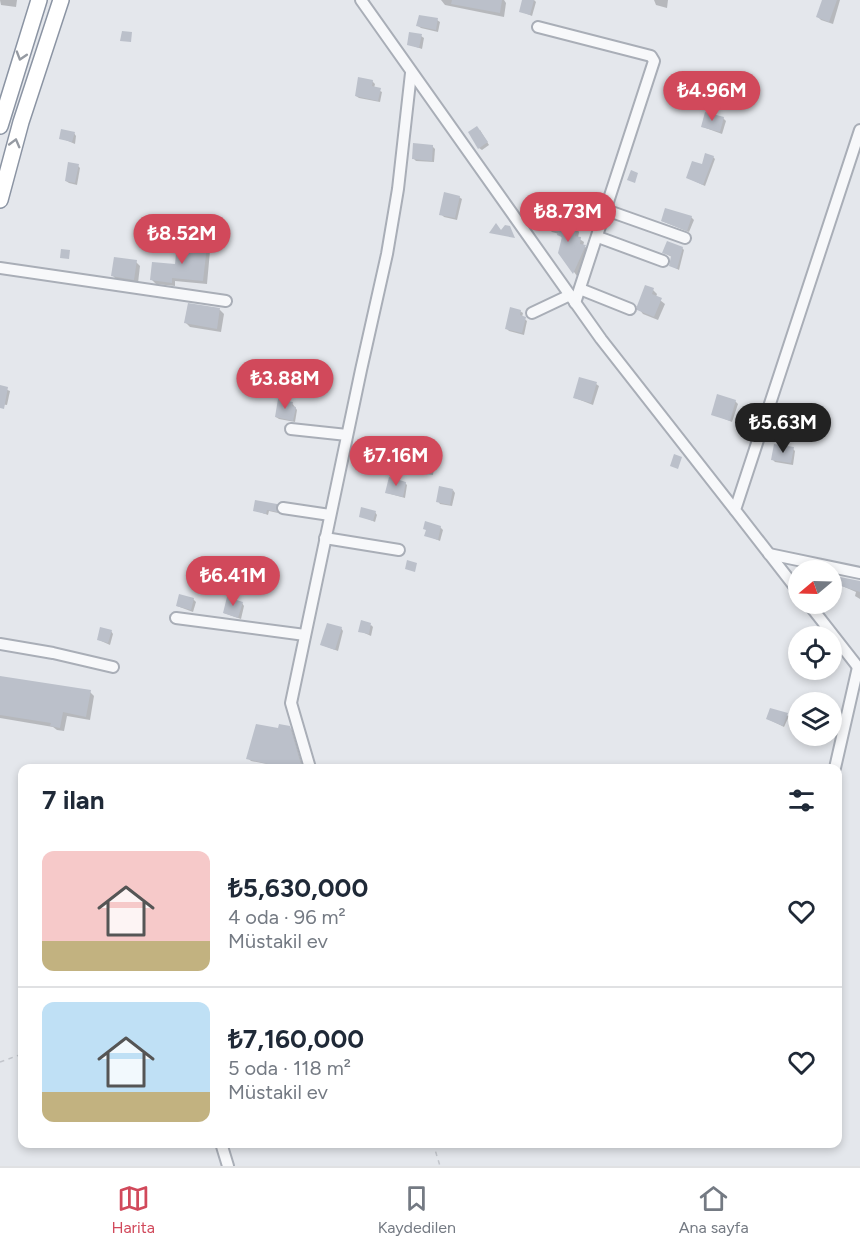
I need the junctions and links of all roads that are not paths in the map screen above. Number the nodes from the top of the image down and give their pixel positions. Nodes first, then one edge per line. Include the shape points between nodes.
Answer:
1 (39, 0) edge
2 (61, 0) edge
3 (361, 0) edge
4 (538, 27) dead end
5 (411, 73) junction
6 (0, 126) edge
7 (860, 130) edge
8 (858, 142) edge
9 (0, 200) edge
10 (606, 210) junction
11 (598, 237) junction
12 (685, 238) dead end
13 (663, 261) dead end
14 (0, 268) edge
15 (580, 289) junction
16 (573, 299) junction
17 (226, 301) dead end
18 (630, 309) dead end
19 (532, 313) dead end
20 (291, 429) dead end
21 (347, 435) junction
22 (283, 508) dead end
23 (735, 510) junction
24 (330, 515) junction
25 (325, 538) junction
26 (399, 550) dead end
27 (769, 554) junction
28 (860, 573) edge
29 (788, 578) edge
30 (817, 614) edge
31 (177, 618) dead end
32 (305, 635) junction
33 (0, 644) edge
34 (113, 667) dead end
35 (859, 668) edge
36 (309, 764) edge
37 (836, 764) edge
38 (223, 1148) edge
39 (228, 1166) edge

1 -> 6 highway
9 -> 2 highway
3 - 5 street
4 - 10 street via 651,56 654,61
5 - 16 street
5 - 21 street via 387,254
7 - 8 street
8 - 23 street
10 - 11 street
10 - 12 street
11 - 13 street
11 - 15 street
14 - 17 street
15 - 16 street
15 - 18 street
16 - 19 street
16 - 23 street
20 - 21 street
21 - 24 street
22 - 24 street
23 - 27 street
24 - 25 street
25 - 26 street
25 - 32 street
27 - 28 street
27 - 29 street
30 - 35 street
31 - 32 street
32 - 36 street via 291,703
33 - 34 street
35 - 37 street
38 - 39 street

